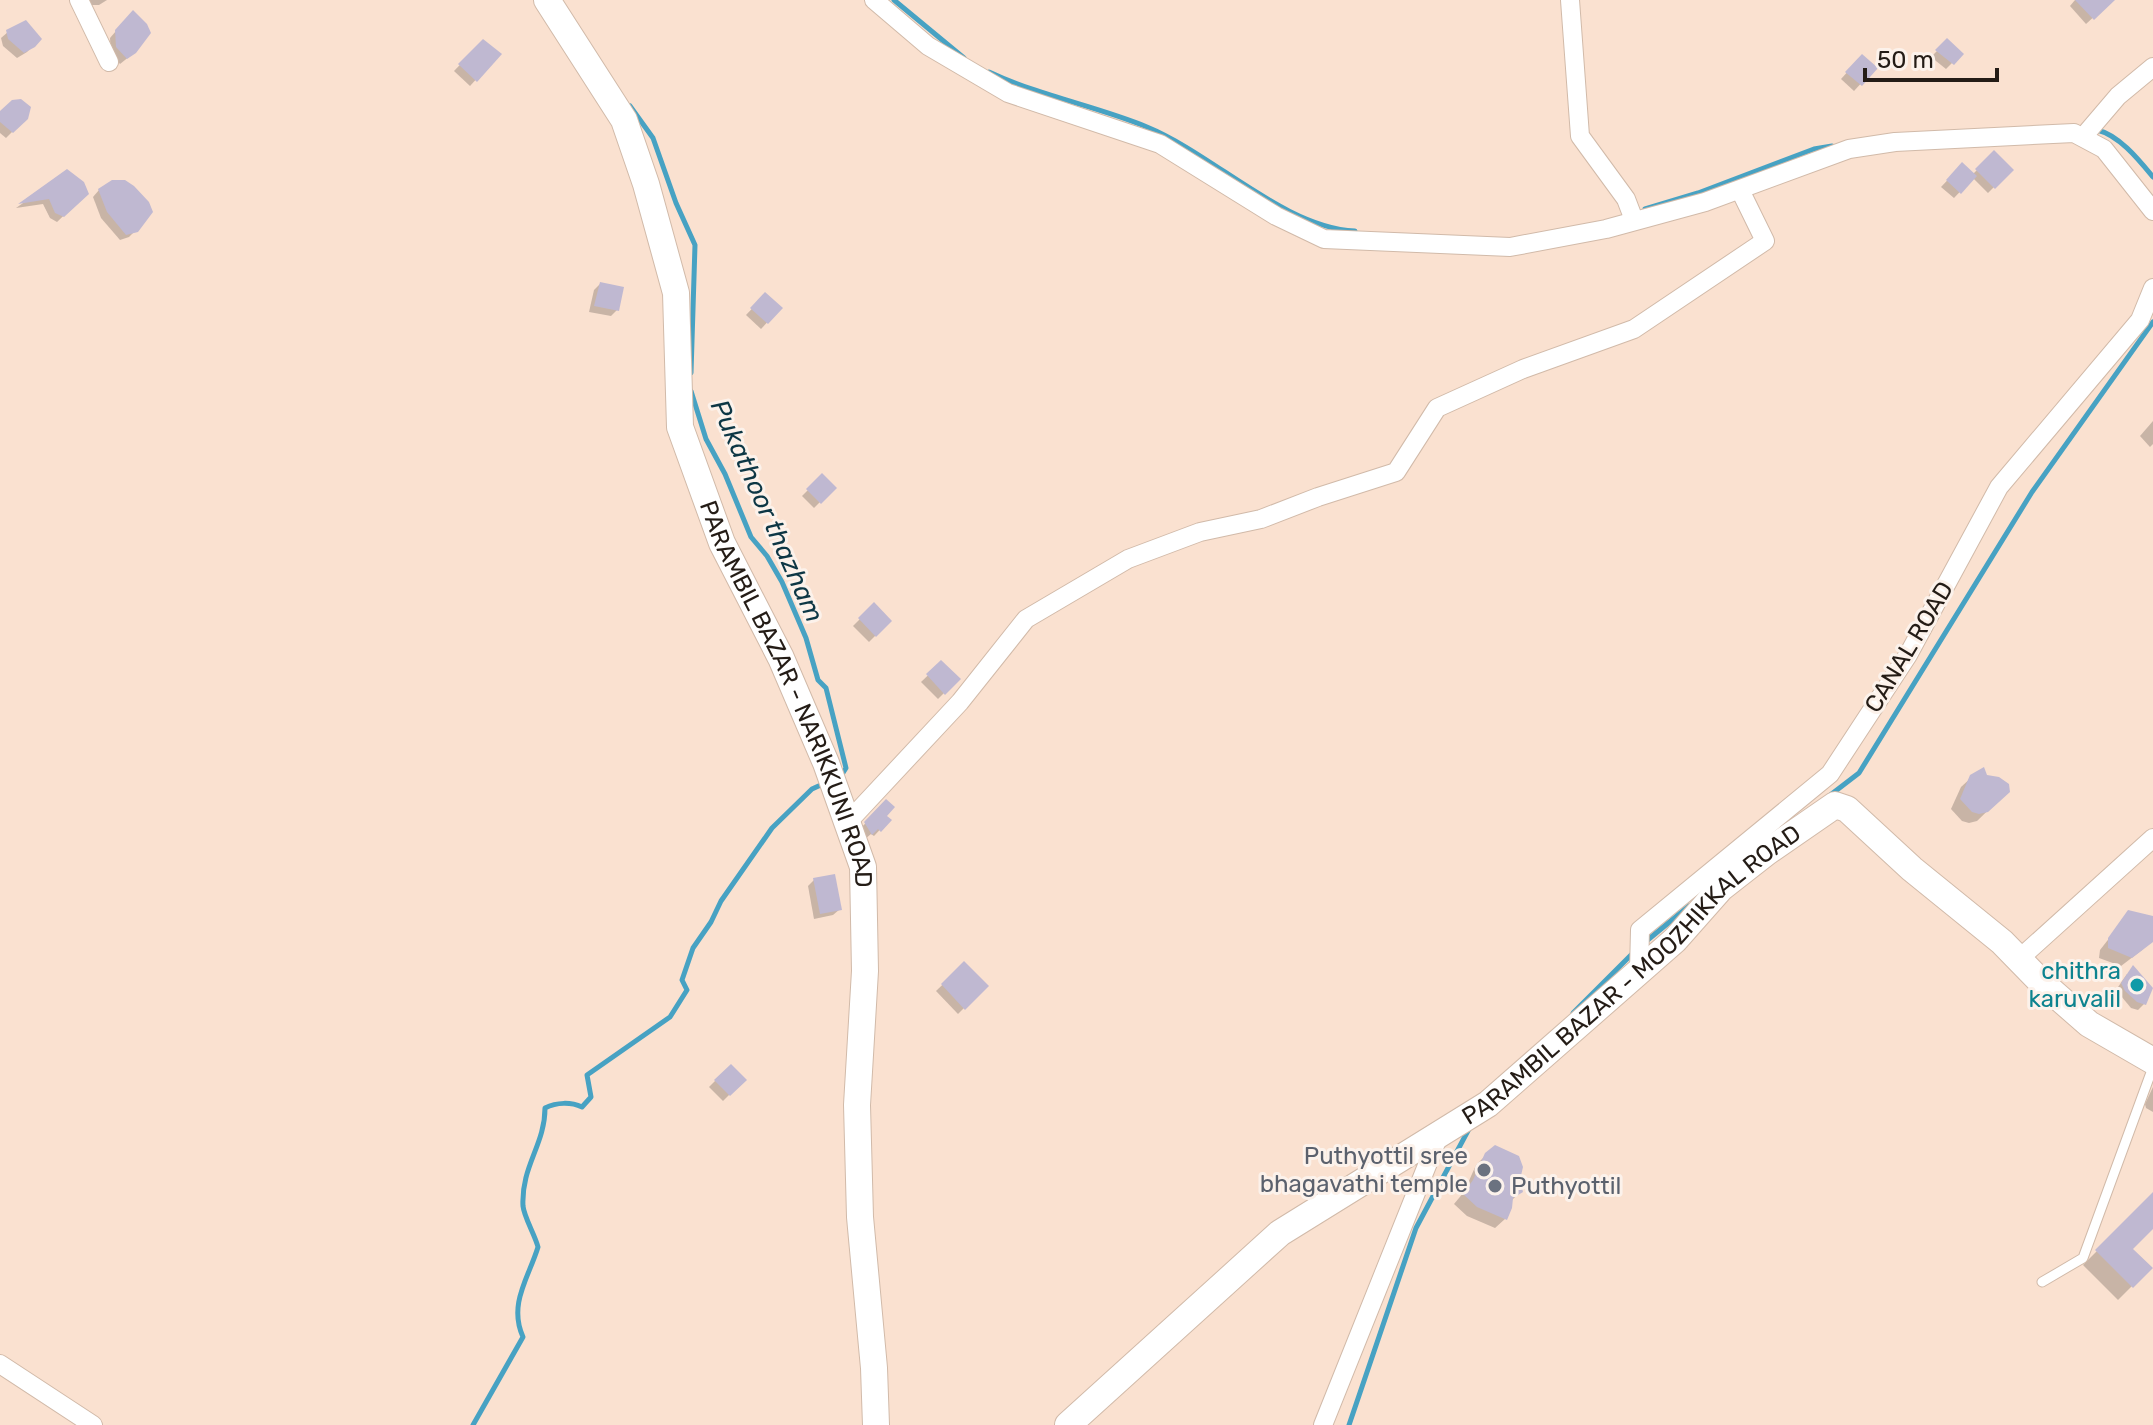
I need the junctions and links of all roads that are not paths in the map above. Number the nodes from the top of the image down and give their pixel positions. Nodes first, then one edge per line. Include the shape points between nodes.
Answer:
1 (79, 0) edge
2 (547, 0) edge
3 (874, 0) edge
4 (1570, 0) edge
5 (109, 62) dead end
6 (2153, 67) edge
7 (2083, 137) junction
8 (1740, 190) junction
9 (2153, 211) edge
10 (1634, 220) junction
11 (2153, 288) edge
12 (847, 823) junction
13 (2153, 838) edge
14 (2019, 959) junction
15 (1639, 971) junction
16 (2153, 1061) edge
17 (2153, 1067) edge
18 (1440, 1133) junction
19 (2042, 1282) dead end
20 (0, 1364) edge
21 (93, 1425) edge
22 (876, 1425) edge
23 (1068, 1425) edge
24 (1323, 1425) edge

1 - 5 street
2 - 12 main road, PARAMBIL BAZAR - NARIKKUNI ROAD via 624,120 676,293 680,427 722,543 781,658
3 - 10 street via 928,46 1008,93 1160,144 1276,216 1324,239 1510,247
4 - 10 street via 1580,136 1626,199
6 - 7 street via 2118,96
7 - 8 street via 2007,135 1849,149
7 - 9 street via 2104,149
8 - 10 street
8 - 12 street via 1765,241 1634,329 1523,369 1437,408 1396,472 1128,559 1026,619 960,702
11 - 15 street, CANAL ROAD via 2140,320 1999,487 1908,655 1830,774 1640,930
12 - 22 main road, PARAMBIL BAZAR - NARIKKUNI ROAD via 863,867 865,971 857,1105
13 - 14 street
14 - 15 main road, PARAMBIL BAZAR - MOOZHIKKAL ROAD via 1847,809 1835,805 1721,888
14 - 16 main road, PARAMBIL BAZAR - MOOZHIKKAL ROAD via 2089,1024
15 - 18 main road, PARAMBIL BAZAR - MOOZHIKKAL ROAD via 1488,1104
17 - 19 lane via 2083,1258
18 - 23 main road, PARAMBIL BAZAR - MOOZHIKKAL ROAD via 1280,1233
18 - 24 street
20 - 21 street

